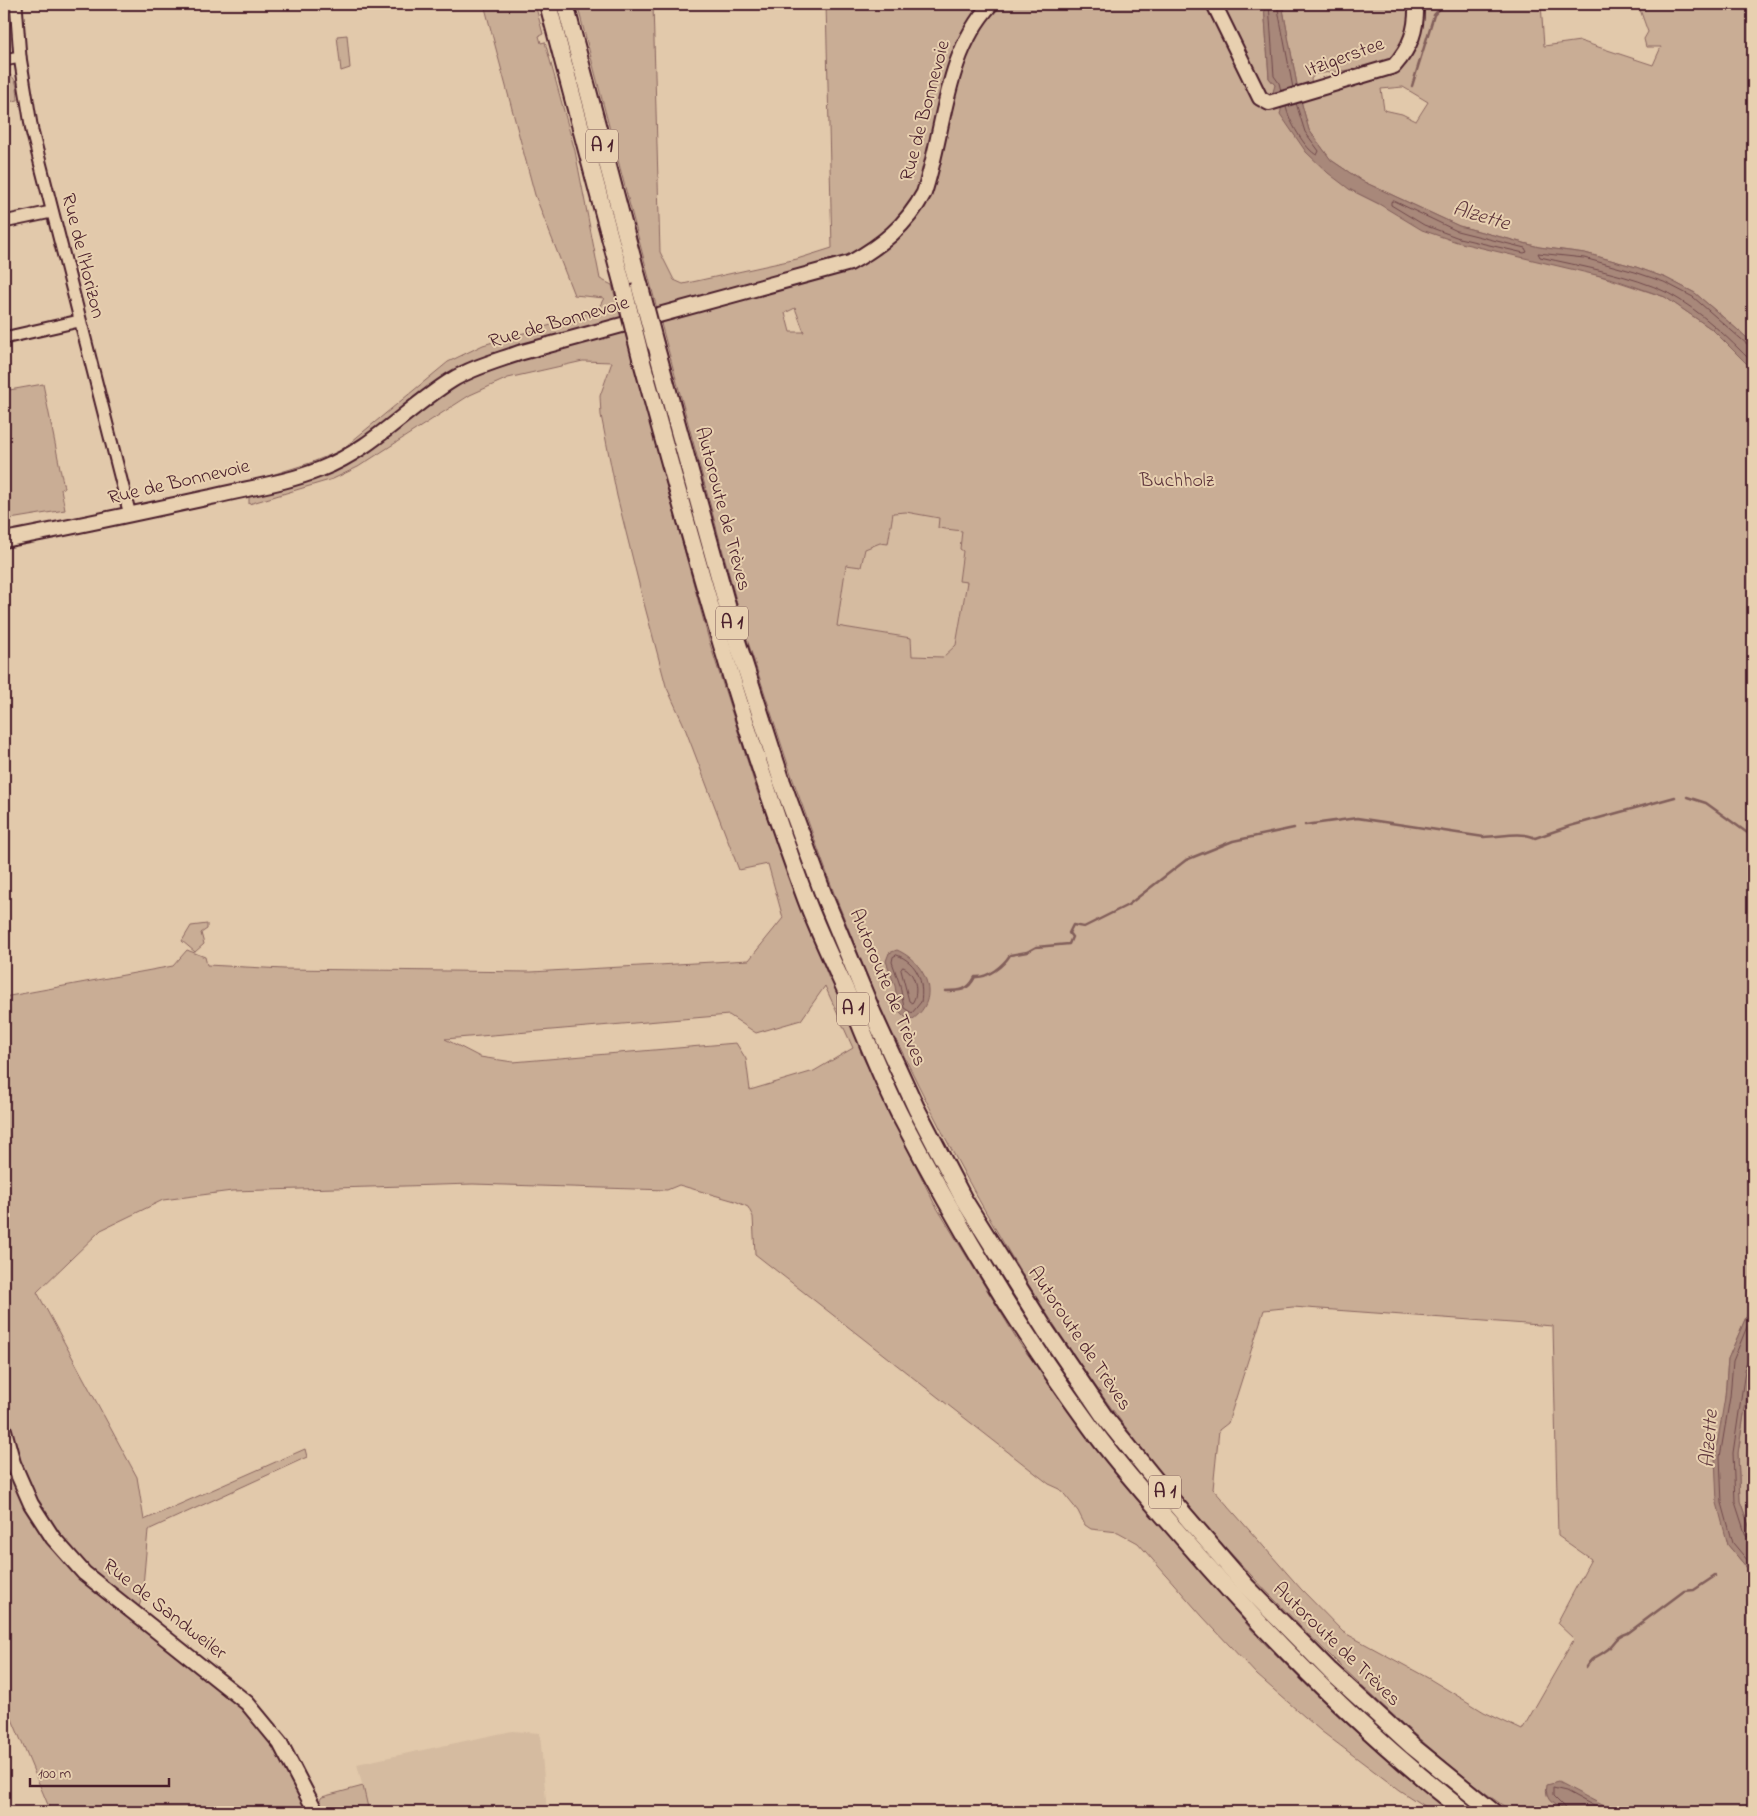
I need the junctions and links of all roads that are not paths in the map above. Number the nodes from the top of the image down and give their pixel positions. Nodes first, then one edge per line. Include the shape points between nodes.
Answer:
1 (16, 4) edge
2 (548, 4) edge
3 (565, 4) edge
4 (991, 4) edge
5 (1214, 4) edge
6 (1416, 4) edge
7 (20, 57) junction
8 (4, 60) edge
9 (51, 212) junction
10 (4, 222) edge
11 (79, 321) junction
12 (4, 338) edge
13 (130, 515) junction
14 (4, 540) edge
15 (4, 1430) edge
16 (316, 1812) edge
17 (1465, 1812) edge
18 (1493, 1812) edge

1 - 7 street, Rue de l'Horizon
2 - 17 highway, Autoroute de Trèves / A 1, bridge via 719,642 808,903 900,1115 947,1202 1032,1344 1092,1430 1265,1630 1317,1683
3 - 18 highway, Autoroute de Trèves / A 1, bridge via 654,344 736,638 782,782 824,896 916,1108 964,1200 1106,1420 1246,1586 1330,1671 1412,1746
4 - 13 main road, Rue de Bonnevoie via 977,19 963,43 924,194 898,230 866,254 850,263 479,366 447,384 381,436 322,469
5 - 6 main road, Itzigerstee via 1260,98 1269,103 1394,66 1413,38
7 - 8 street
7 - 9 street, Rue de l'Horizon via 32,132
9 - 10 street
9 - 11 street, Rue de l'Horizon
11 - 12 street
11 - 13 street, Rue de l'Horizon
13 - 14 main road, Rue de Bonnevoie
15 - 16 main road, Rue de Sandweiler via 31,1504 53,1538 99,1586 247,1703 280,1743

